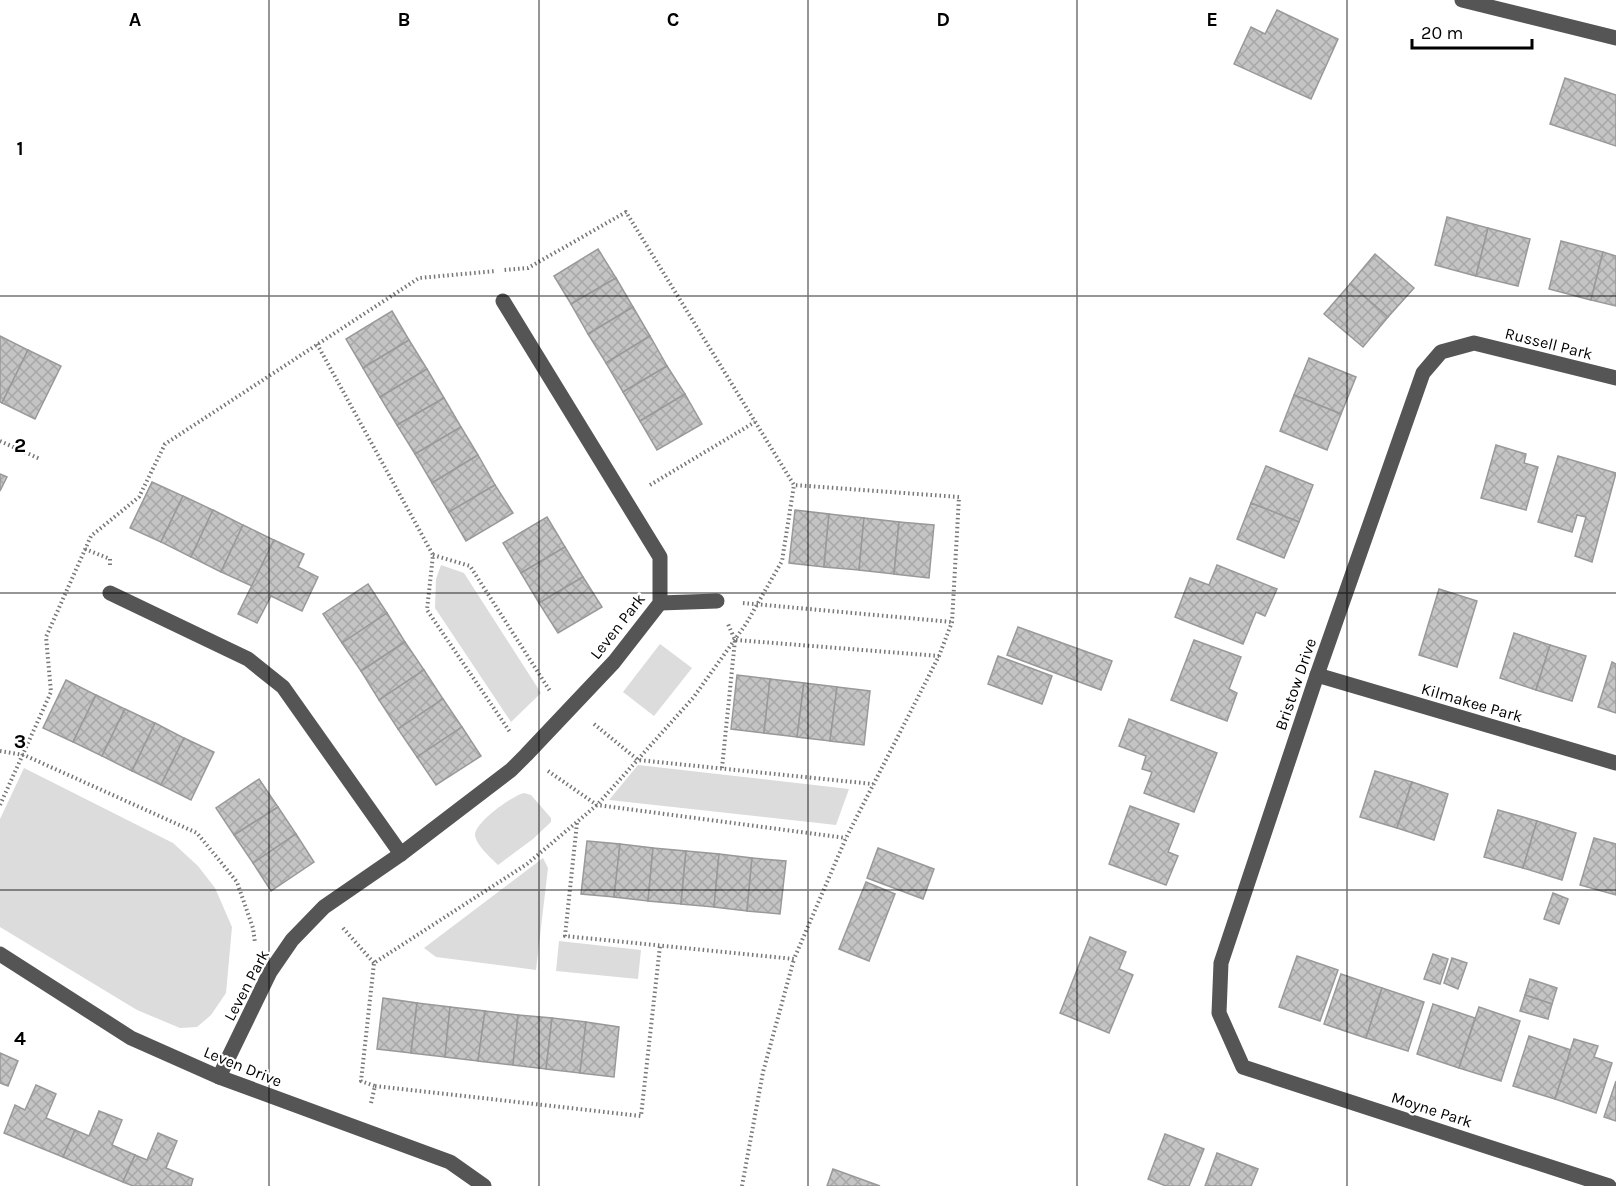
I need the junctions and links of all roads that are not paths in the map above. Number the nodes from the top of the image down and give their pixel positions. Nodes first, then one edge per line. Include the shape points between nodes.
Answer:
1 (1462, 0) edge
2 (1616, 38) edge
3 (503, 301) dead end
4 (1474, 343) joint
5 (1616, 378) edge
6 (110, 593) dead end
7 (717, 601) road end
8 (660, 603) junction
9 (1317, 675) junction
10 (1616, 763) edge
11 (401, 854) junction
12 (0, 954) edge
13 (1243, 1066) joint
14 (219, 1077) junction
15 (484, 1186) edge
16 (1609, 1186) edge

1 - 2 street
3 - 8 street, Leven Park via 660,557
4 - 5 street, Russell Park
4 - 9 street, Bristow Drive via 1441,352 1423,373
6 - 11 street via 248,659 283,687
7 - 8 street
8 - 11 street, Leven Park via 614,662 511,770
9 - 10 street, Kilmakee Park
9 - 13 street, Bristow Drive via 1221,963 1219,1013
11 - 14 street, Leven Park via 324,907 292,940 270,972
12 - 14 street, Leven Drive via 131,1038
13 - 16 street, Moyne Park
14 - 15 street, Leven Drive via 450,1162

